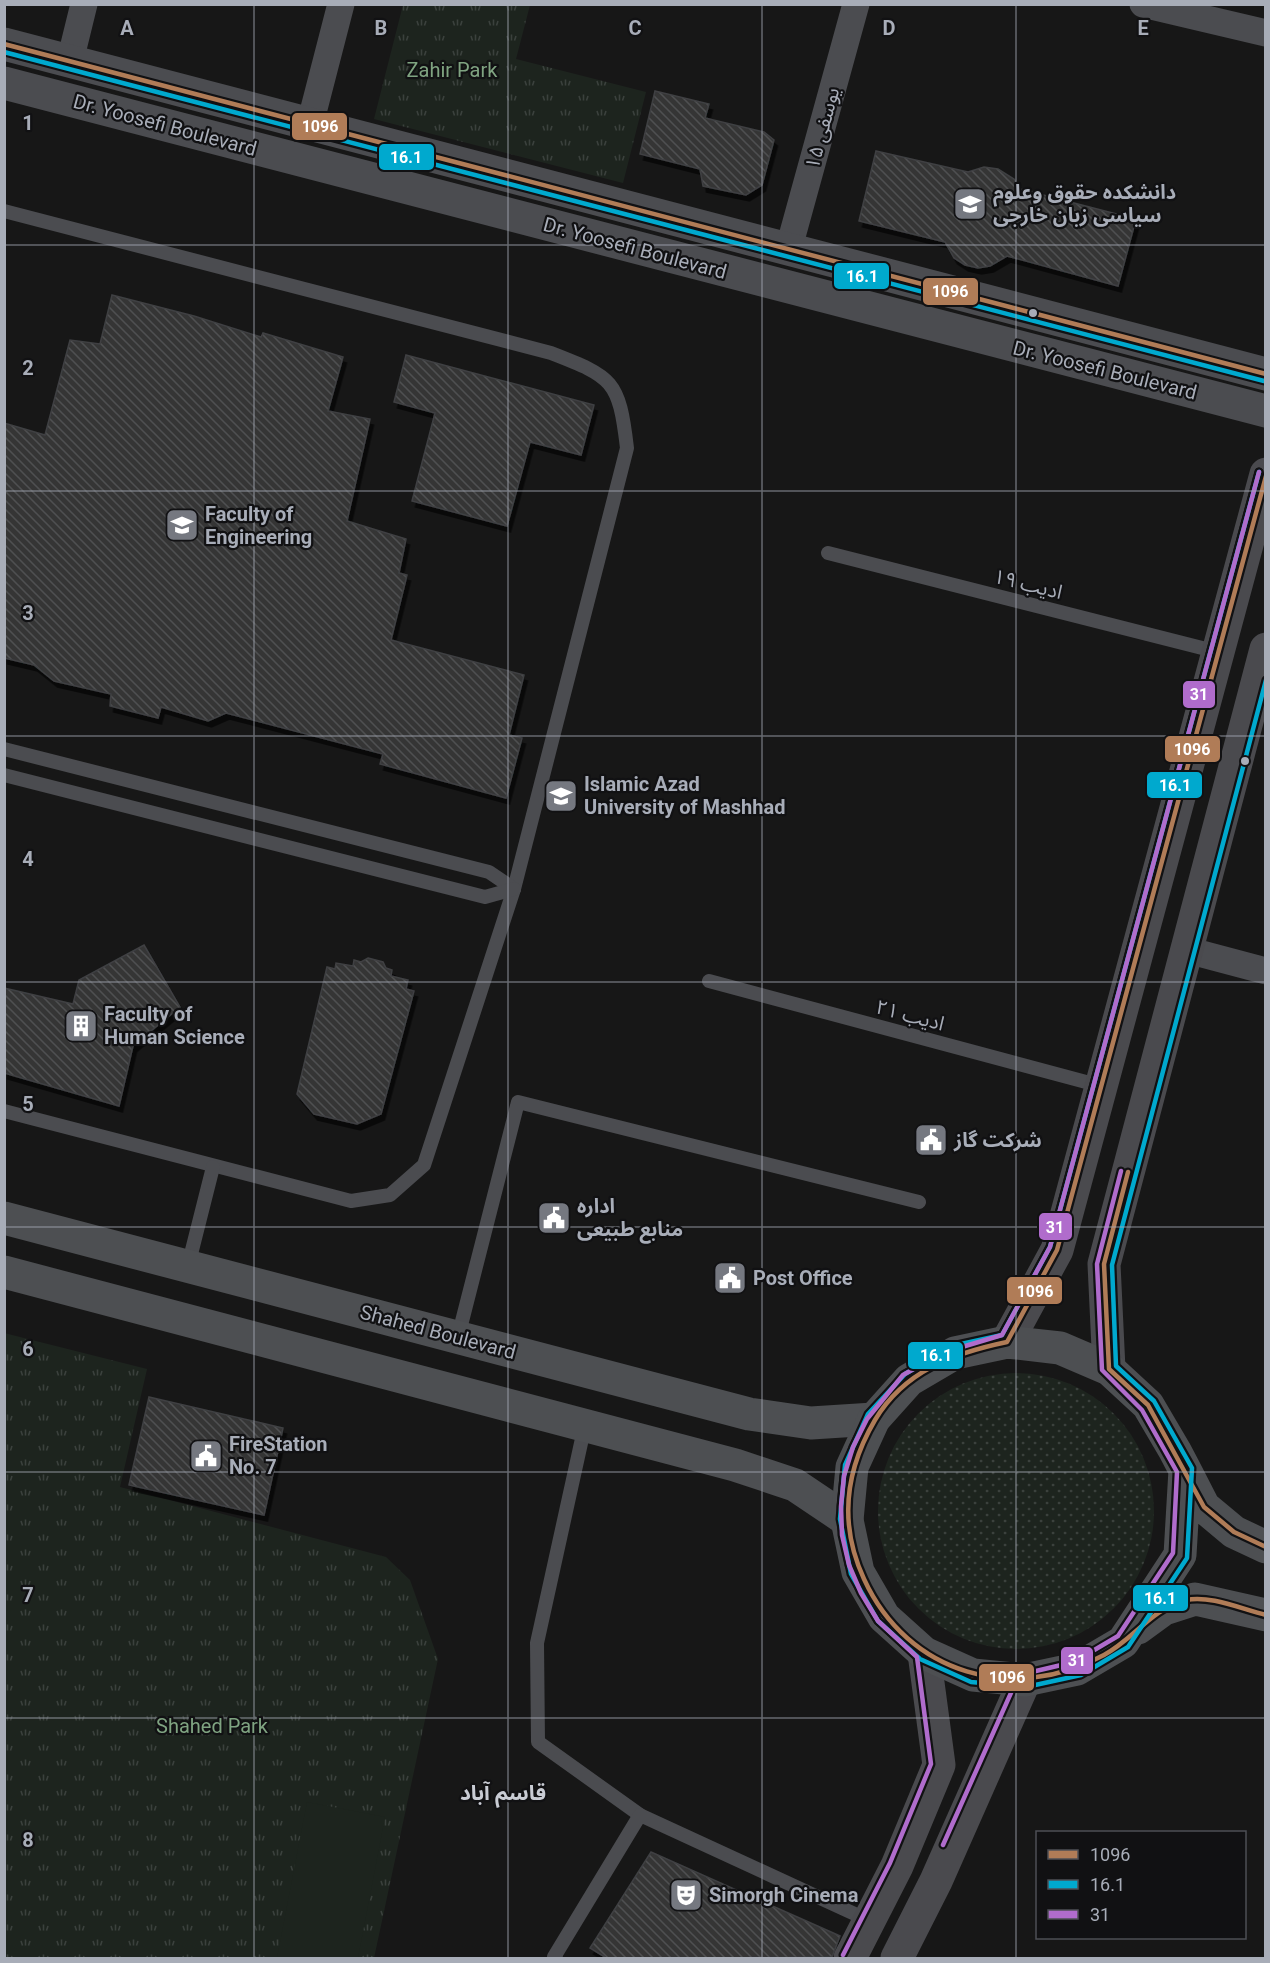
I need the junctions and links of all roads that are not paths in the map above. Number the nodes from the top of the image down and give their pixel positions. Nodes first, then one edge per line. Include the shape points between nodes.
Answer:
1 (84, 4) edge
2 (340, 4) edge
3 (856, 4) edge
4 (1143, 4) edge
5 (1266, 33) edge
6 (4, 44) edge
7 (70, 61) junction
8 (4, 83) edge
9 (310, 124) junction
10 (4, 211) edge
11 (788, 251) junction
12 (1266, 374) edge
13 (1266, 411) edge
14 (1266, 474) edge
15 (828, 553) dead end
16 (1266, 649) edge
17 (1218, 652) junction
18 (4, 749) edge
19 (4, 775) edge
20 (514, 889) junction
21 (1187, 950) junction
22 (1266, 971) edge
23 (709, 981) dead end
24 (1101, 1086) junction
25 (4, 1111) edge
26 (213, 1167) junction
27 (919, 1202) dead end
28 (4, 1218) edge
29 (188, 1266) junction
30 (4, 1272) edge
31 (459, 1337) junction
32 (1007, 1342) junction
33 (1109, 1370) junction
34 (874, 1419) junction
35 (585, 1425) junction
36 (1185, 1470) junction
37 (847, 1520) junction
38 (1266, 1547) edge
39 (1266, 1615) edge
40 (1131, 1633) junction
41 (924, 1653) junction
42 (1026, 1680) junction
43 (640, 1815) junction
44 (870, 1922) junction
45 (556, 1959) edge
46 (850, 1959) edge
47 (897, 1959) edge

1 - 7 street
2 - 9 street
3 - 11 street, یوسفی ۱۵
4 - 5 street
6 - 7 street, Dr. Yoosefi Boulevard
7 - 9 street, Dr. Yoosefi Boulevard
8 - 13 street, Dr. Yoosefi Boulevard
9 - 11 street, Dr. Yoosefi Boulevard
10 - 20 lane via 551,353 598,371 615,391 627,448
11 - 12 street, Dr. Yoosefi Boulevard
14 - 17 main road
15 - 17 lane, ادیب ۱۹
16 - 21 main road
17 - 24 main road
18 - 20 lane via 489,872
19 - 20 lane via 485,897
20 - 26 lane via 424,1165 390,1194 351,1201
21 - 22 street
21 - 33 main road via 1104,1264
23 - 24 lane, ادیب ۲۱
24 - 32 main road via 1057,1250
25 - 26 lane
26 - 29 lane
27 - 31 lane via 518,1102
28 - 29 main road, Shahed Boulevard
29 - 31 main road, Shahed Boulevard
30 - 35 main road
31 - 34 main road, Shahed Boulevard via 749,1414 811,1423
32 - 33 main road via 1060,1348
32 - 34 main road via 955,1353 909,1380
33 - 36 main road via 1148,1405
34 - 37 main road via 852,1467
35 - 37 main road via 795,1485
35 - 43 lane via 537,1643 538,1742
36 - 38 main road via 1204,1507 1234,1532
36 - 40 main road via 1180,1555
37 - 41 main road via 858,1572 885,1617
39 - 40 main road via 1195,1599 1164,1609
40 - 42 main road via 1123,1642 1077,1669
41 - 42 main road via 973,1675
41 - 44 main road via 939,1765
42 - 47 main road
43 - 44 lane
43 - 45 lane
44 - 46 main road

